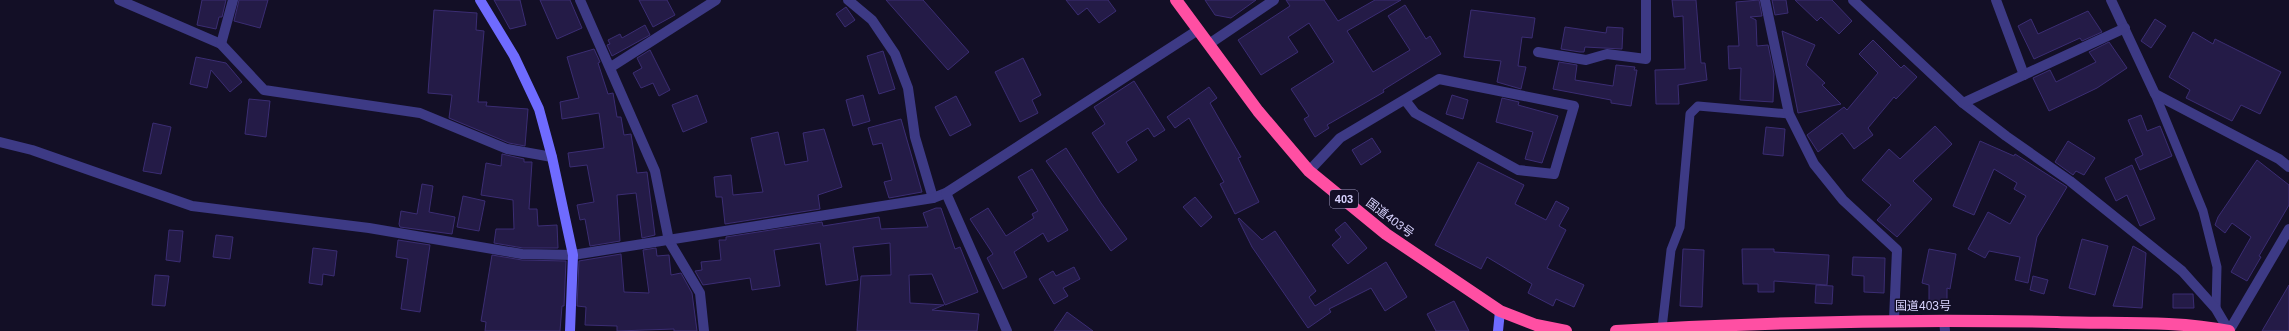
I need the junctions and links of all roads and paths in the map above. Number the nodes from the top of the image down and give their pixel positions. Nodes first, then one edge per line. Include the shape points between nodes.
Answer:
1 (119, 0) edge
2 (233, 0) edge
3 (480, 0) edge
4 (580, 0) edge
5 (716, 0) edge
6 (848, 0) edge
7 (1176, 0) edge
8 (1274, 0) edge
9 (1646, 0) edge
10 (1765, 0) edge
11 (1853, 0) edge
12 (1996, 0) edge
13 (2111, 0) edge
14 (2124, 28) junction
15 (1198, 30) junction
16 (221, 44) junction
17 (1209, 44) junction
18 (1538, 52) dead end
19 (611, 68) junction
20 (2024, 75) junction
21 (2155, 94) junction
22 (1405, 100) junction
23 (1963, 103) junction
24 (1788, 114) junction
25 (0, 142) edge
26 (552, 157) junction
27 (2289, 167) edge
28 (1309, 171) junction
29 (946, 193) junction
30 (933, 198) junction
31 (2289, 229) edge
32 (669, 241) junction
33 (573, 255) junction
34 (2216, 309) junction
35 (1500, 311) junction
36 (1894, 320) junction
37 (1944, 325) edge
38 (1662, 328) junction
39 (570, 331) edge
40 (704, 331) edge
41 (1007, 331) edge
42 (1497, 331) edge
43 (1566, 331) edge
44 (1616, 331) edge
45 (2229, 331) edge

1 - 16 street
2 - 16 street
3 - 26 street via 514,56 539,109
4 - 19 street
5 - 19 street
6 - 30 street via 872,20 895,54 908,88 916,137
7 - 15 highway, 国道403号 / 403
8 - 17 street
9 - 18 street via 1646,59 1606,54 1586,60
10 - 24 street
11 - 23 street
12 - 20 street
13 - 14 street
14 - 20 street
14 - 21 street
15 - 17 highway, 国道403号 / 403
15 - 29 street
16 - 26 street via 264,90 420,113 507,149
17 - 28 highway, 国道403号 / 403 via 1258,111
19 - 32 street via 655,171
20 - 23 street
21 - 27 street via 2279,159
21 - 34 lane via 2203,211 2217,267
22 - 22 street via 1439,79 1574,106 1554,174 1518,170 1415,113
22 - 28 street via 1340,138
23 - 34 street via 2070,181 2182,271
24 - 36 street via 1814,164 1843,200 1897,250
24 - 38 lane via 1698,106 1690,114 1680,227 1671,250
25 - 33 street via 32,150 192,206 369,228 522,254
26 - 33 street
28 - 35 highway, 国道403号 / 403 via 1386,234
29 - 30 street
29 - 41 street
30 - 32 street
31 - 45 street
32 - 33 street
32 - 40 street via 700,293
33 - 39 street
34 - 45 street
35 - 42 street
35 - 43 highway, 国道403号 / 403 via 1536,325
36 - 37 highway, 国道403号
36 - 38 highway, 国道403号
37 - 45 highway, 国道403号 via 2184,326
38 - 44 highway, 国道403号

